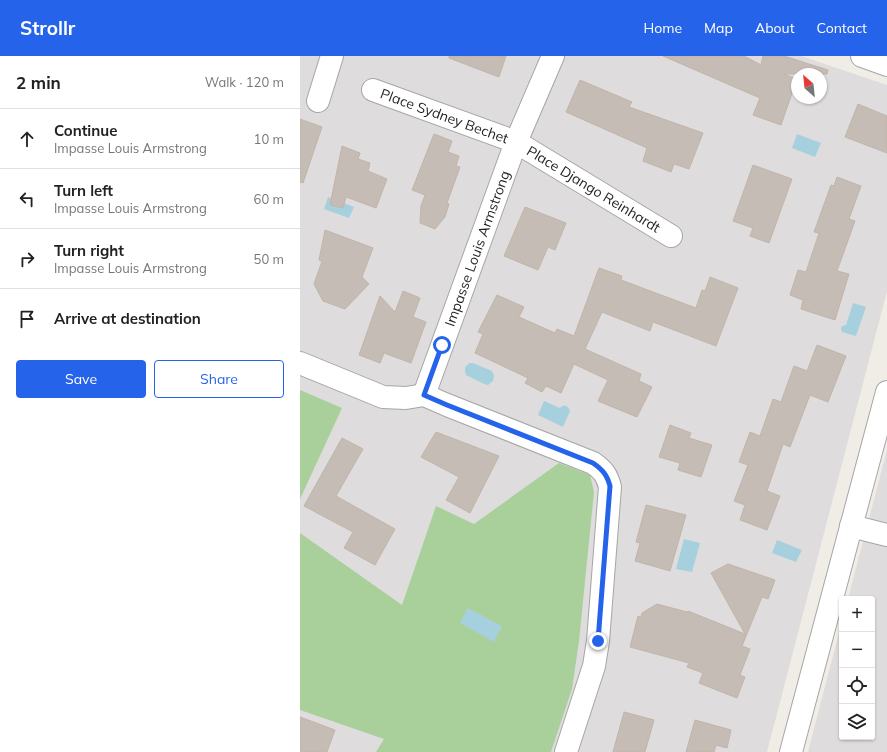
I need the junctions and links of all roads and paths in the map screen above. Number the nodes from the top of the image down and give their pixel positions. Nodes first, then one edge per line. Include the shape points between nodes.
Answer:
1 (332, 56) edge
2 (553, 56) edge
3 (862, 56) edge
4 (887, 65) edge
5 (374, 90) dead end
6 (318, 101) dead end
7 (516, 142) junction
8 (671, 236) dead end
9 (300, 363) edge
10 (887, 392) edge
11 (424, 395) junction
12 (851, 526) junction
13 (887, 535) edge
14 (566, 752) edge
15 (791, 752) edge

1 - 6 street
2 - 7 street, Impasse Louis Armstrong
3 - 4 street
5 - 7 street, Place Sydney Bechet
7 - 8 street, Place Django Reinhardt
7 - 11 street, Impasse Louis Armstrong
9 - 11 street via 383,397 406,398
10 - 12 street
11 - 14 street via 593,463 607,477 610,486 598,641 594,666
12 - 13 street
12 - 15 street

